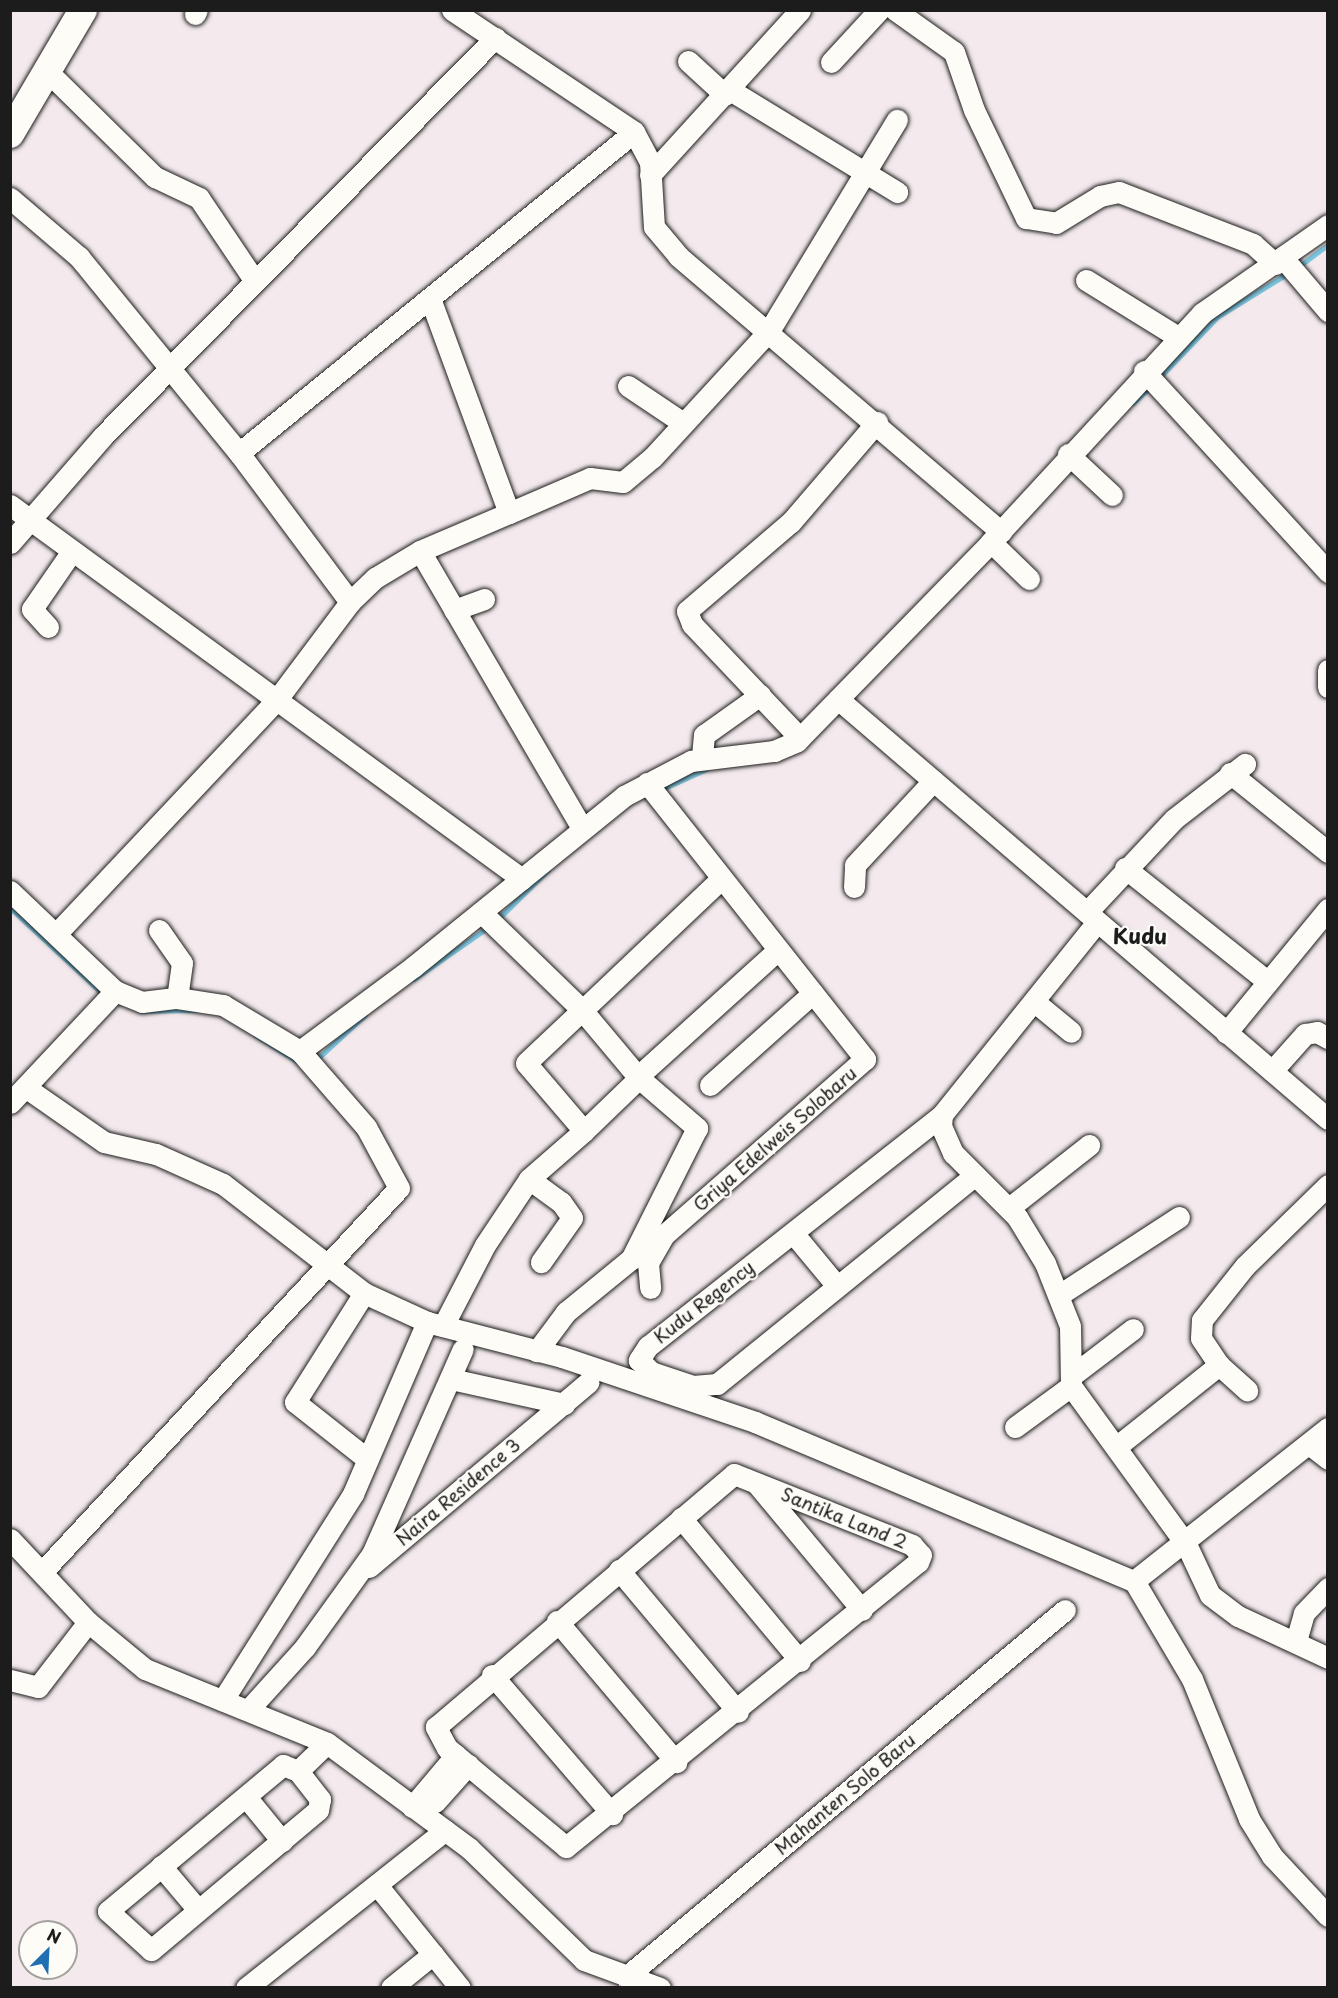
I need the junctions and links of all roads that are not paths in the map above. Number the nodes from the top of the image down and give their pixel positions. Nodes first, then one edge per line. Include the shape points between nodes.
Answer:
1 (83, 10) edge
2 (452, 10) edge
3 (800, 10) edge
4 (879, 10) edge
5 (896, 10) edge
6 (495, 38) junction
7 (688, 61) dead end
8 (831, 62) dead end
9 (48, 72) junction
10 (727, 92) junction
11 (897, 120) dead end
12 (11, 131) edge
13 (634, 132) junction
14 (863, 173) junction
15 (650, 175) junction
16 (897, 192) dead end
17 (10, 198) edge
18 (1328, 225) edge
19 (1286, 265) junction
20 (254, 280) junction
21 (1086, 280) dead end
22 (430, 298) junction
23 (1328, 310) edge
24 (769, 331) junction
25 (1178, 337) junction
26 (170, 367) junction
27 (1152, 379) junction
28 (627, 386) dead end
29 (877, 422) junction
30 (682, 423) junction
31 (238, 453) junction
32 (1075, 461) junction
33 (1112, 495) dead end
34 (10, 505) edge
35 (509, 513) junction
36 (30, 520) junction
37 (997, 542) junction
38 (10, 543) edge
39 (72, 551) junction
40 (420, 551) junction
41 (1328, 572) edge
42 (1029, 579) dead end
43 (484, 598) dead end
44 (350, 602) junction
45 (454, 610) junction
46 (48, 627) dead end
47 (1328, 670) edge
48 (1328, 687) edge
49 (760, 694) junction
50 (275, 702) junction
51 (843, 703) junction
52 (800, 738) junction
53 (702, 757) junction
54 (933, 781) junction
55 (650, 789) junction
56 (581, 827) junction
57 (1328, 852) edge
58 (1125, 868) junction
59 (522, 879) junction
60 (722, 879) junction
61 (855, 887) dead end
62 (10, 891) edge
63 (1328, 909) edge
64 (1092, 917) junction
65 (488, 920) junction
66 (159, 930) dead end
67 (56, 934) junction
68 (778, 950) junction
69 (1267, 981) junction
70 (813, 993) junction
71 (111, 996) junction
72 (177, 998) junction
73 (1036, 1003) junction
74 (585, 1007) junction
75 (1071, 1032) dead end
76 (1226, 1033) junction
77 (1328, 1038) edge
78 (310, 1059) junction
79 (1272, 1071) junction
80 (642, 1074) junction
81 (710, 1085) dead end
82 (25, 1087) junction
83 (10, 1104) edge
84 (942, 1115) junction
85 (1328, 1119) edge
86 (584, 1131) junction
87 (1089, 1145) dead end
88 (975, 1175) junction
89 (529, 1179) junction
90 (1328, 1185) edge
91 (1009, 1208) junction
92 (1179, 1217) dead end
93 (793, 1233) junction
94 (541, 1262) dead end
95 (329, 1268) junction
96 (837, 1287) junction
97 (651, 1288) dead end
98 (364, 1293) junction
99 (1059, 1295) junction
100 (435, 1324) junction
101 (1133, 1329) dead end
102 (463, 1349) dead end
103 (537, 1350) junction
104 (1219, 1365) junction
105 (451, 1379) junction
106 (1073, 1380) junction
107 (589, 1382) dead end
108 (1247, 1390) dead end
109 (564, 1404) junction
110 (1015, 1427) dead end
111 (1328, 1428) edge
112 (1309, 1444) junction
113 (1116, 1447) junction
114 (366, 1458) junction
115 (1328, 1460) edge
116 (755, 1482) junction
117 (681, 1518) junction
118 (10, 1539) edge
119 (1186, 1544) junction
120 (619, 1570) junction
121 (42, 1572) junction
122 (353, 1581) junction
123 (1134, 1581) junction
124 (1328, 1588) edge
125 (862, 1610) junction
126 (1065, 1610) dead end
127 (557, 1621) junction
128 (88, 1622) junction
129 (1296, 1641) junction
130 (1328, 1658) edge
131 (800, 1661) junction
132 (492, 1676) junction
133 (10, 1680) edge
134 (223, 1700) junction
135 (249, 1709) junction
136 (738, 1712) junction
137 (327, 1743) junction
138 (462, 1760) junction
139 (676, 1762) junction
140 (298, 1771) junction
141 (246, 1797) junction
142 (418, 1810) junction
143 (612, 1814) junction
144 (445, 1830) junction
145 (282, 1841) junction
146 (161, 1866) junction
147 (377, 1885) junction
148 (198, 1910) junction
149 (1328, 1916) edge
150 (433, 1954) junction
151 (626, 1977) junction
152 (246, 1988) edge
153 (391, 1988) edge
154 (460, 1988) edge
155 (660, 1988) edge

1 - 9 main road
2 - 6 street
3 - 10 street
4 - 8 street
5 - 19 street via 954,52 974,110 1026,218 1056,224 1101,196 1119,192 1253,244
6 - 13 street
6 - 20 street
7 - 10 street
9 - 12 main road
9 - 20 street via 155,177 199,198
10 - 14 street
10 - 15 street
11 - 14 street
13 - 15 street via 648,154
13 - 22 street
14 - 16 street
14 - 24 street
15 - 24 street via 651,216 660,236
17 - 26 street via 56,232
18 - 19 street
19 - 23 street
19 - 25 street via 1202,313
20 - 26 street
21 - 25 street
22 - 31 street
22 - 35 street
24 - 29 street
24 - 30 street
25 - 27 street
26 - 31 street
26 - 36 street
27 - 32 street
27 - 41 street
28 - 30 street
29 - 37 street
29 - 49 street via 791,522 688,607 692,624
30 - 35 street via 623,482 590,478
31 - 44 street
32 - 33 street
32 - 37 street
34 - 36 street
35 - 40 street
36 - 38 street
36 - 39 street
37 - 42 street
37 - 51 street
39 - 46 street via 32,609
39 - 50 street
40 - 44 street via 375,578
40 - 45 street
43 - 45 street
44 - 50 street
45 - 56 street
47 - 48 street
49 - 52 street
49 - 53 street via 704,735
50 - 59 street
50 - 67 street
51 - 52 street
51 - 54 street
52 - 53 street via 774,751
53 - 55 street
54 - 61 street via 855,865
54 - 64 street
55 - 56 street
55 - 60 street, Griya Edelweis Solobaru
56 - 59 street
57 - 58 street, Kudu Regency via 1237,769
58 - 64 street, Kudu Regency
58 - 69 street
59 - 65 street
60 - 68 street, Griya Edelweis Solobaru
60 - 74 street
62 - 67 street
63 - 69 street
64 - 73 street, Kudu Regency
64 - 76 street
65 - 74 street
65 - 78 street
66 - 72 street via 182,963
67 - 71 street
68 - 70 street, Griya Edelweis Solobaru
68 - 80 street
69 - 76 street
70 - 81 street
70 - 97 street, Griya Edelweis Solobaru via 865,1059 664,1235 648,1263
71 - 72 street via 142,1002
71 - 82 street
72 - 78 street via 223,1005
73 - 75 street
73 - 84 street, Kudu Regency
74 - 80 street
74 - 86 street via 526,1063
76 - 79 street
77 - 79 street via 1317,1032 1305,1034
78 - 95 street via 366,1127 400,1185
79 - 85 street
80 - 86 street
80 - 103 street via 693,1120 697,1131 631,1259 566,1312
82 - 83 street
82 - 95 street via 104,1142 156,1154 223,1184
84 - 88 street via 945,1138
84 - 93 street, Kudu Regency
86 - 89 street
87 - 91 street
88 - 91 street
88 - 96 street, Kudu Regency
89 - 94 street via 561,1202 573,1218
89 - 100 street
90 - 104 street via 1245,1266 1202,1320 1201,1338
91 - 99 street
92 - 99 street
93 - 96 street
93 - 96 street, Kudu Regency via 648,1346 639,1360 643,1366 709,1388
95 - 98 street
95 - 121 street
98 - 100 street
98 - 114 street via 295,1402
99 - 106 street
100 - 103 street
100 - 114 street
101 - 106 street
102 - 105 street, Naira Residence 3
103 - 123 street via 755,1422
104 - 108 street
104 - 113 street
105 - 109 street
105 - 122 street, Naira Residence 3 via 393,1513
106 - 110 street
106 - 113 street
107 - 109 street, Naira Residence 3
109 - 122 street, Naira Residence 3
111 - 112 street
112 - 115 street
112 - 119 street
113 - 119 street
114 - 134 street via 353,1494
116 - 117 street, Santika Land 2 via 734,1474
116 - 125 street, Santika Land 2
116 - 125 street, Santika Land 2 via 918,1550 914,1568
117 - 120 street, Santika Land 2
117 - 131 street
118 - 121 street
119 - 123 street
119 - 129 street via 1200,1579 1221,1607
120 - 127 street, Santika Land 2
120 - 136 street
121 - 128 street
122 - 135 street, Naira Residence 3 via 305,1647
123 - 149 street via 1192,1679 1249,1819 1272,1856
124 - 129 street via 1304,1613
125 - 131 street, Santika Land 2
126 - 151 street, Mahanten Solo Baru
127 - 132 street, Santika Land 2
127 - 139 street
128 - 133 street via 38,1687
128 - 134 street via 152,1673
129 - 130 street
131 - 136 street, Santika Land 2
132 - 138 street, Santika Land 2 via 436,1727 440,1741
132 - 143 street
134 - 135 street
135 - 137 street
136 - 139 street, Santika Land 2
137 - 140 street
137 - 142 street
138 - 142 street
138 - 143 street, Santika Land 2 via 568,1849
139 - 143 street, Santika Land 2
140 - 141 street via 283,1765
140 - 145 street via 321,1806
141 - 145 street
141 - 146 street
142 - 144 street
144 - 147 street
144 - 151 street via 513,1887 571,1950
145 - 148 street
146 - 148 street
146 - 148 street via 108,1911 151,1950
147 - 150 street
147 - 152 street
150 - 153 street
150 - 154 street
151 - 155 street

